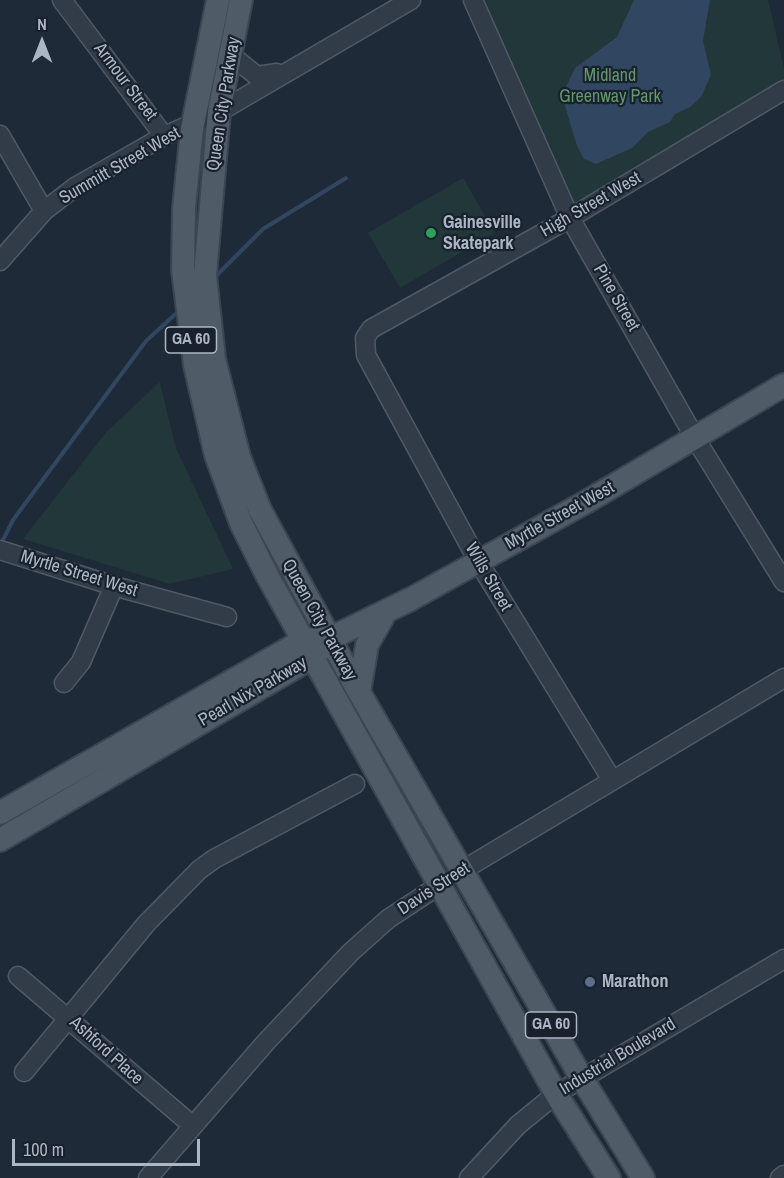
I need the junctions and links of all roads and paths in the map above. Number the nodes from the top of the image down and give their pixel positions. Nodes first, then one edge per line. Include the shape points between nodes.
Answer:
1 (62, 0) edge
2 (218, 0) edge
3 (241, 0) edge
4 (411, 0) edge
5 (473, 0) edge
6 (232, 56) junction
7 (285, 71) junction
8 (784, 90) edge
9 (219, 112) junction
10 (194, 124) junction
11 (0, 135) edge
12 (164, 136) junction
13 (44, 212) junction
14 (570, 218) junction
15 (0, 261) edge
16 (374, 368) joint
17 (784, 385) edge
18 (695, 438) junction
19 (0, 550) edge
20 (478, 561) junction
21 (784, 582) edge
22 (114, 586) junction
23 (385, 613) junction
24 (227, 617) dead end
25 (332, 638) junction
26 (308, 649) junction
27 (784, 678) edge
28 (64, 683) dead end
29 (358, 692) junction
30 (612, 780) junction
31 (355, 784) dead end
32 (0, 813) edge
33 (0, 840) edge
34 (463, 870) junction
35 (441, 884) junction
36 (784, 959) edge
37 (18, 976) dead end
38 (70, 1018) junction
39 (24, 1072) dead end
40 (581, 1077) junction
41 (556, 1094) junction
42 (193, 1126) junction
43 (784, 1174) edge
44 (148, 1178) edge
45 (470, 1178) edge
46 (609, 1178) edge
47 (643, 1178) edge
48 (780, 1178) edge

1 - 12 street, Armour Street
2 - 10 main road, Queen City Parkway / GA 60
3 - 6 main road, Queen City Parkway / GA 60
4 - 7 street, Summitt Street West
5 - 14 street, Pine Street
6 - 7 street via 257,76
6 - 9 main road, Queen City Parkway / GA 60
7 - 9 street, Summitt Street West
8 - 14 street, High Street West
9 - 10 street, Summitt Street West
9 - 25 main road, Queen City Parkway / GA 60 via 205,275 214,359 238,457 260,510
10 - 12 street, Summitt Street West
10 - 26 main road, Queen City Parkway / GA 60 via 183,208 183,270 195,365 216,455 241,522
11 - 13 street
12 - 13 street, Summitt Street West via 75,187
13 - 15 street, Summitt Street West
14 - 16 street, High Street West via 371,329 365,338 366,355
14 - 18 street, Pine Street
16 - 20 street, Wills Street
17 - 18 main road, Myrtle Street West
18 - 20 main road, Myrtle Street West
18 - 21 street, Pine Street
19 - 22 street, Myrtle Street West
20 - 23 main road, Myrtle Street West
20 - 30 street, Wills Street
22 - 24 street, Myrtle Street West
22 - 28 street via 81,662
23 - 25 main road, Myrtle Street West
23 - 29 main road via 367,645
25 - 26 main road, Pearl Nix Parkway
25 - 29 main road, Queen City Parkway / GA 60
26 - 32 main road, Pearl Nix Parkway
26 - 33 main road, Pearl Nix Parkway
26 - 35 main road, Queen City Parkway / GA 60
27 - 30 street, Davis Street
29 - 34 main road, Queen City Parkway / GA 60
30 - 34 street, Davis Street
31 - 38 street via 199,870 146,924
34 - 35 main road, Davis Street
34 - 40 main road, Queen City Parkway / GA 60
35 - 41 main road, Queen City Parkway / GA 60
35 - 42 street, Davis Street via 388,919 351,952
36 - 40 street, Industrial Boulevard
37 - 38 street, Ashford Place
38 - 39 street
38 - 42 street, Ashford Place
40 - 41 street, Industrial Boulevard
40 - 47 main road, Queen City Parkway / GA 60
41 - 45 street, Industrial Boulevard via 518,1125
41 - 46 main road, Queen City Parkway / GA 60
42 - 44 street, Davis Street
43 - 48 street

